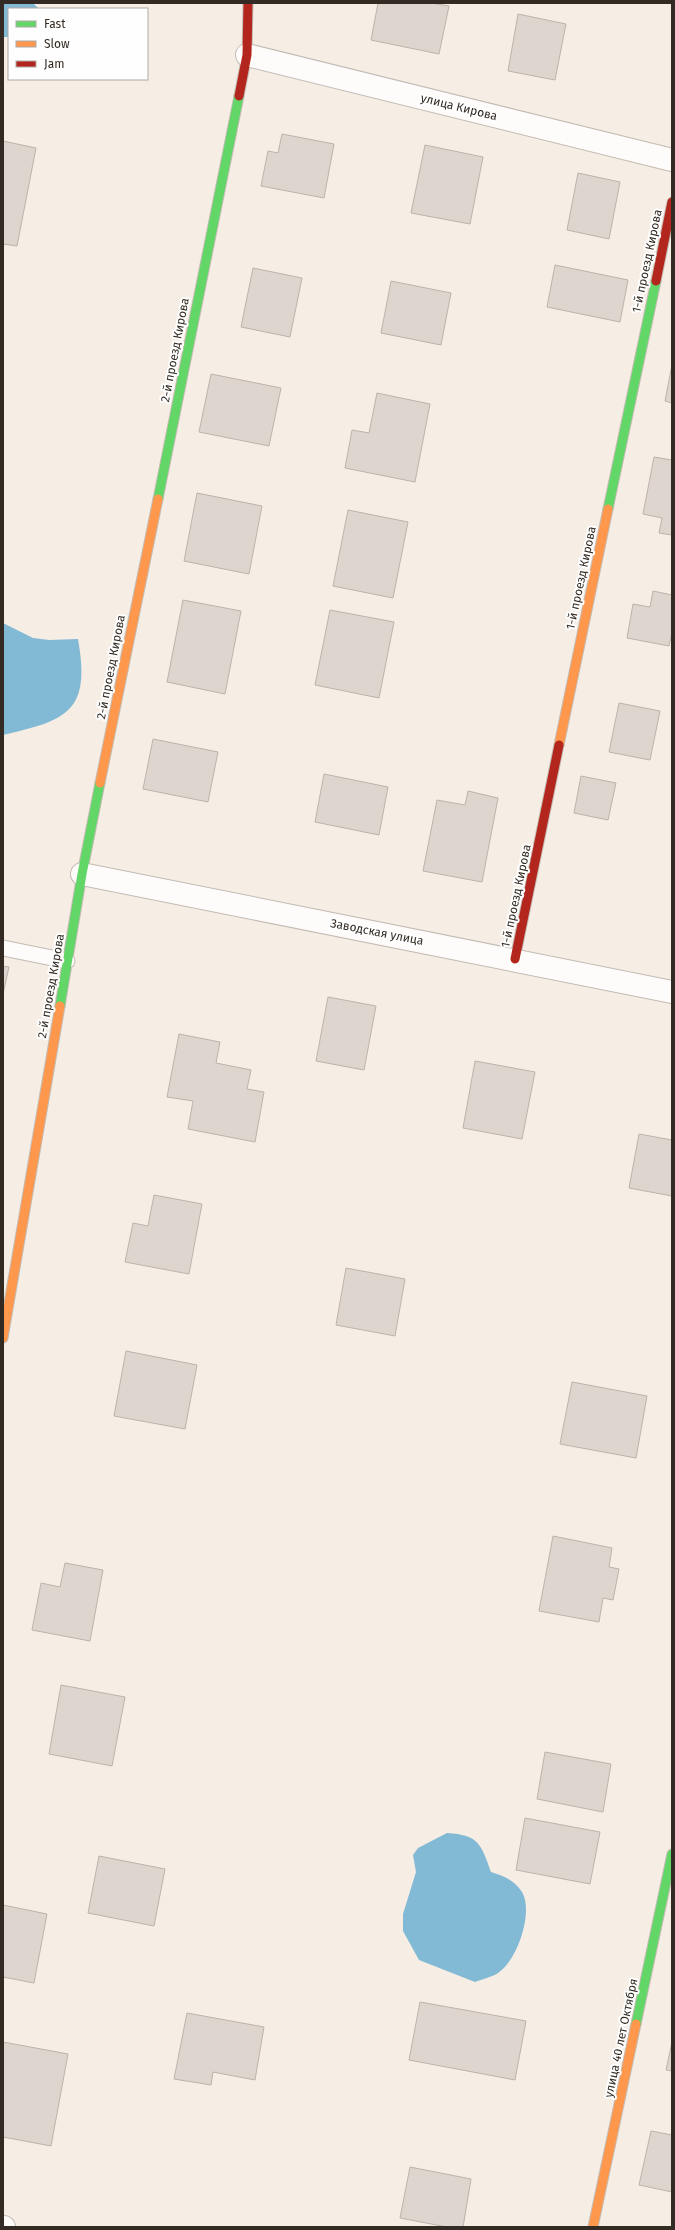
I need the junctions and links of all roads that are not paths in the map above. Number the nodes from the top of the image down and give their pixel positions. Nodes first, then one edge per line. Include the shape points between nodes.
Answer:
1 (248, 3) edge
2 (247, 55) junction
3 (672, 160) edge
4 (672, 202) edge
5 (82, 874) junction
6 (3, 948) edge
7 (515, 959) junction
8 (67, 961) junction
9 (672, 992) edge
10 (7, 1284) edge
11 (3, 1338) edge
12 (672, 1854) edge
13 (593, 2227) edge

1 - 2 street, 2-й проезд Кирова
2 - 3 street, улица Кирова
2 - 5 street, 2-й проезд Кирова
4 - 7 street, 1-й проезд Кирова
5 - 7 street, Заводская улица
5 - 8 street, 2-й проезд Кирова
6 - 8 lane
7 - 9 street, Заводская улица
8 - 10 street, 2-й проезд Кирова
10 - 11 street, 2-й проезд Кирова
12 - 13 street, улица 40 лет Октября

